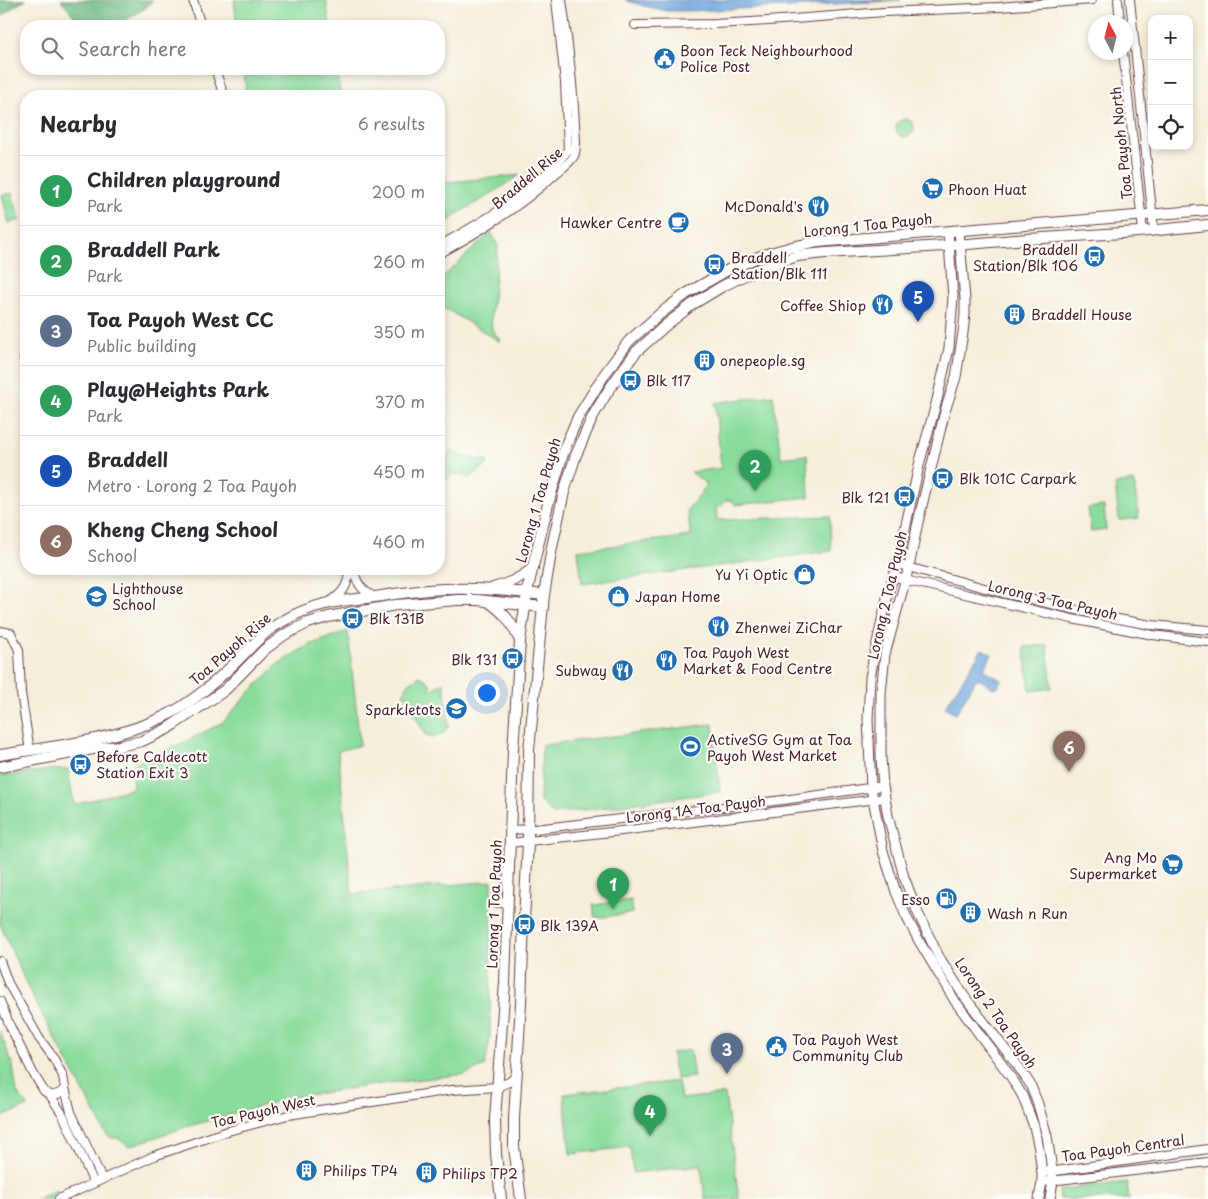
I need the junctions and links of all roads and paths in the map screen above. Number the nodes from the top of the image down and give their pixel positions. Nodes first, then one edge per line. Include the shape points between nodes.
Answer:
1 (193, 0) edge
2 (556, 0) edge
3 (562, 0) edge
4 (1092, 0) edge
5 (1118, 0) edge
6 (1130, 0) edge
7 (1119, 15) edge
8 (199, 20) edge
9 (635, 25) dead end
10 (1125, 60) edge
11 (217, 75) edge
12 (222, 90) edge
13 (1208, 210) edge
14 (1153, 214) junction
15 (1142, 215) junction
16 (1208, 225) edge
17 (959, 230) junction
18 (1154, 230) junction
19 (1144, 231) junction
20 (948, 232) junction
21 (445, 243) edge
22 (960, 244) junction
23 (949, 246) junction
24 (445, 251) edge
25 (686, 294) junction
26 (693, 304) junction
27 (897, 564) junction
28 (909, 567) junction
29 (533, 568) junction
30 (348, 575) edge
31 (356, 575) edge
32 (893, 576) junction
33 (905, 580) junction
34 (482, 590) junction
35 (527, 592) junction
36 (544, 595) junction
37 (375, 597) junction
38 (488, 601) junction
39 (329, 602) junction
40 (524, 604) junction
41 (543, 608) junction
42 (0, 630) edge
43 (1208, 630) edge
44 (520, 642) junction
45 (1208, 642) edge
46 (30, 751) junction
47 (1, 755) edge
48 (2, 767) edge
49 (883, 786) junction
50 (871, 788) junction
51 (885, 798) junction
52 (872, 799) junction
53 (788, 800) junction
54 (789, 810) junction
55 (528, 829) junction
56 (510, 830) junction
57 (528, 842) junction
58 (510, 843) junction
59 (0, 961) edge
60 (0, 1001) edge
61 (516, 1073) junction
62 (498, 1075) junction
63 (65, 1088) junction
64 (484, 1088) junction
65 (497, 1088) junction
66 (50, 1096) junction
67 (514, 1118) junction
68 (495, 1119) junction
69 (1208, 1149) edge
70 (1208, 1162) edge
71 (1052, 1172) junction
72 (1042, 1177) junction
73 (102, 1179) junction
74 (1052, 1181) junction
75 (94, 1183) junction
76 (59, 1199) edge
77 (502, 1199) edge
78 (520, 1199) edge
79 (1039, 1199) edge
80 (1050, 1199) edge

1 - 8 street
2 - 21 street, Braddell Rise via 568,150 510,204
3 - 24 street, Braddell Rise via 573,90 574,155 517,206
4 - 9 street via 768,21
5 - 7 street
6 - 14 street, Toa Payoh North
10 - 15 street, Toa Payoh North
11 - 12 street
13 - 14 main road, Lorong 1 Toa Payoh
14 - 15 main road, Lorong 1 Toa Payoh
14 - 18 street, Toa Payoh North
15 - 17 main road, Lorong 1 Toa Payoh
15 - 19 street, Toa Payoh North
16 - 18 main road, Lorong 1 Toa Payoh
17 - 20 main road, Lorong 1 Toa Payoh
17 - 22 street, Lorong 2 Toa Payoh
18 - 19 main road, Lorong 1 Toa Payoh
19 - 22 main road, Lorong 1 Toa Payoh
20 - 23 street, Lorong 2 Toa Payoh
20 - 25 main road, Lorong 1 Toa Payoh via 792,247 726,271
22 - 23 main road, Lorong 1 Toa Payoh
22 - 28 street, Lorong 2 Toa Payoh via 965,299 964,333
23 - 26 main road, Lorong 1 Toa Payoh via 796,256 749,273
23 - 27 street, Lorong 2 Toa Payoh via 953,296 949,348
25 - 26 main road via 691,296
25 - 29 main road, Lorong 1 Toa Payoh via 629,341 578,417 556,477
26 - 36 main road, Lorong 1 Toa Payoh via 636,352 593,416 564,492
27 - 28 street, Lorong 3 Toa Payoh
27 - 32 street, Lorong 2 Toa Payoh
28 - 33 street, Lorong 2 Toa Payoh
28 - 43 street, Lorong 3 Toa Payoh via 1107,617
29 - 34 main road via 510,583
29 - 35 main road, Lorong 1 Toa Payoh
30 - 39 street via 347,585
31 - 37 street via 362,589
32 - 33 street, Lorong 3 Toa Payoh
32 - 50 street, Lorong 2 Toa Payoh via 870,678
33 - 45 street, Lorong 3 Toa Payoh via 1078,620
33 - 49 street, Lorong 2 Toa Payoh via 885,654 882,679 880,758
34 - 35 main road, Toa Payoh Rise
34 - 37 main road, Toa Payoh Rise via 429,590
35 - 36 main road, Toa Payoh Rise
35 - 40 main road, Lorong 1 Toa Payoh
36 - 41 main road, Lorong 1 Toa Payoh
37 - 39 main road, Toa Payoh Rise
38 - 40 main road, Toa Payoh Rise
38 - 44 main road via 509,619
38 - 48 main road, Toa Payoh Rise via 396,605 336,614 308,623 264,650 225,690 167,729 142,741
39 - 46 main road, Toa Payoh Rise via 296,614 270,629 210,686 162,718 112,735
40 - 41 main road, Toa Payoh Rise
40 - 44 main road, Lorong 1 Toa Payoh
41 - 55 main road, Lorong 1 Toa Payoh via 528,750
42 - 46 street via 11,633 19,650 21,694
44 - 56 main road, Lorong 1 Toa Payoh
46 - 47 main road, Toa Payoh Rise
47 - 48 main road
49 - 50 street, Lorong 1A Toa Payoh
49 - 51 street, Lorong 2 Toa Payoh
50 - 52 street, Lorong 2 Toa Payoh
50 - 53 street, Lorong 1A Toa Payoh
51 - 52 street, Lorong 1A Toa Payoh
51 - 71 street, Lorong 2 Toa Payoh via 904,877 917,911 964,996 1030,1084 1047,1136
52 - 54 street, Lorong 1A Toa Payoh
52 - 72 street, Lorong 2 Toa Payoh via 883,851 906,916 955,1001 1022,1095 1034,1126
53 - 54 street
53 - 55 street, Lorong 1A Toa Payoh
54 - 57 street, Lorong 1A Toa Payoh
55 - 56 street, Lorong 1A Toa Payoh
55 - 57 main road, Lorong 1 Toa Payoh
56 - 58 main road, Lorong 1 Toa Payoh
57 - 58 street, Lorong 1A Toa Payoh
57 - 61 main road, Lorong 1 Toa Payoh
58 - 62 main road, Lorong 1 Toa Payoh via 502,903 504,983
59 - 63 street via 8,983 63,1076
60 - 66 street via 33,1073
61 - 65 street via 513,1079
61 - 67 main road, Lorong 1 Toa Payoh
62 - 64 street
62 - 65 main road, Lorong 1 Toa Payoh
63 - 66 street
63 - 73 street via 71,1112
64 - 65 street, Toa Payoh West
64 - 73 street, Toa Payoh West via 288,1115 195,1141
65 - 68 main road, Lorong 1 Toa Payoh
66 - 75 street via 63,1115
67 - 68 main road via 504,1113
67 - 78 main road, Lorong 1 Toa Payoh
68 - 77 main road, Lorong 1 Toa Payoh
69 - 71 street, Toa Payoh Central
70 - 74 street, Toa Payoh Central
71 - 72 street, Toa Payoh Central
71 - 74 street, Lorong 2 Toa Payoh
72 - 74 street, Toa Payoh Central
72 - 79 street, Lorong 2 Toa Payoh
73 - 75 street, Toa Payoh West
74 - 80 street, Lorong 2 Toa Payoh
75 - 76 street, Toa Payoh West

